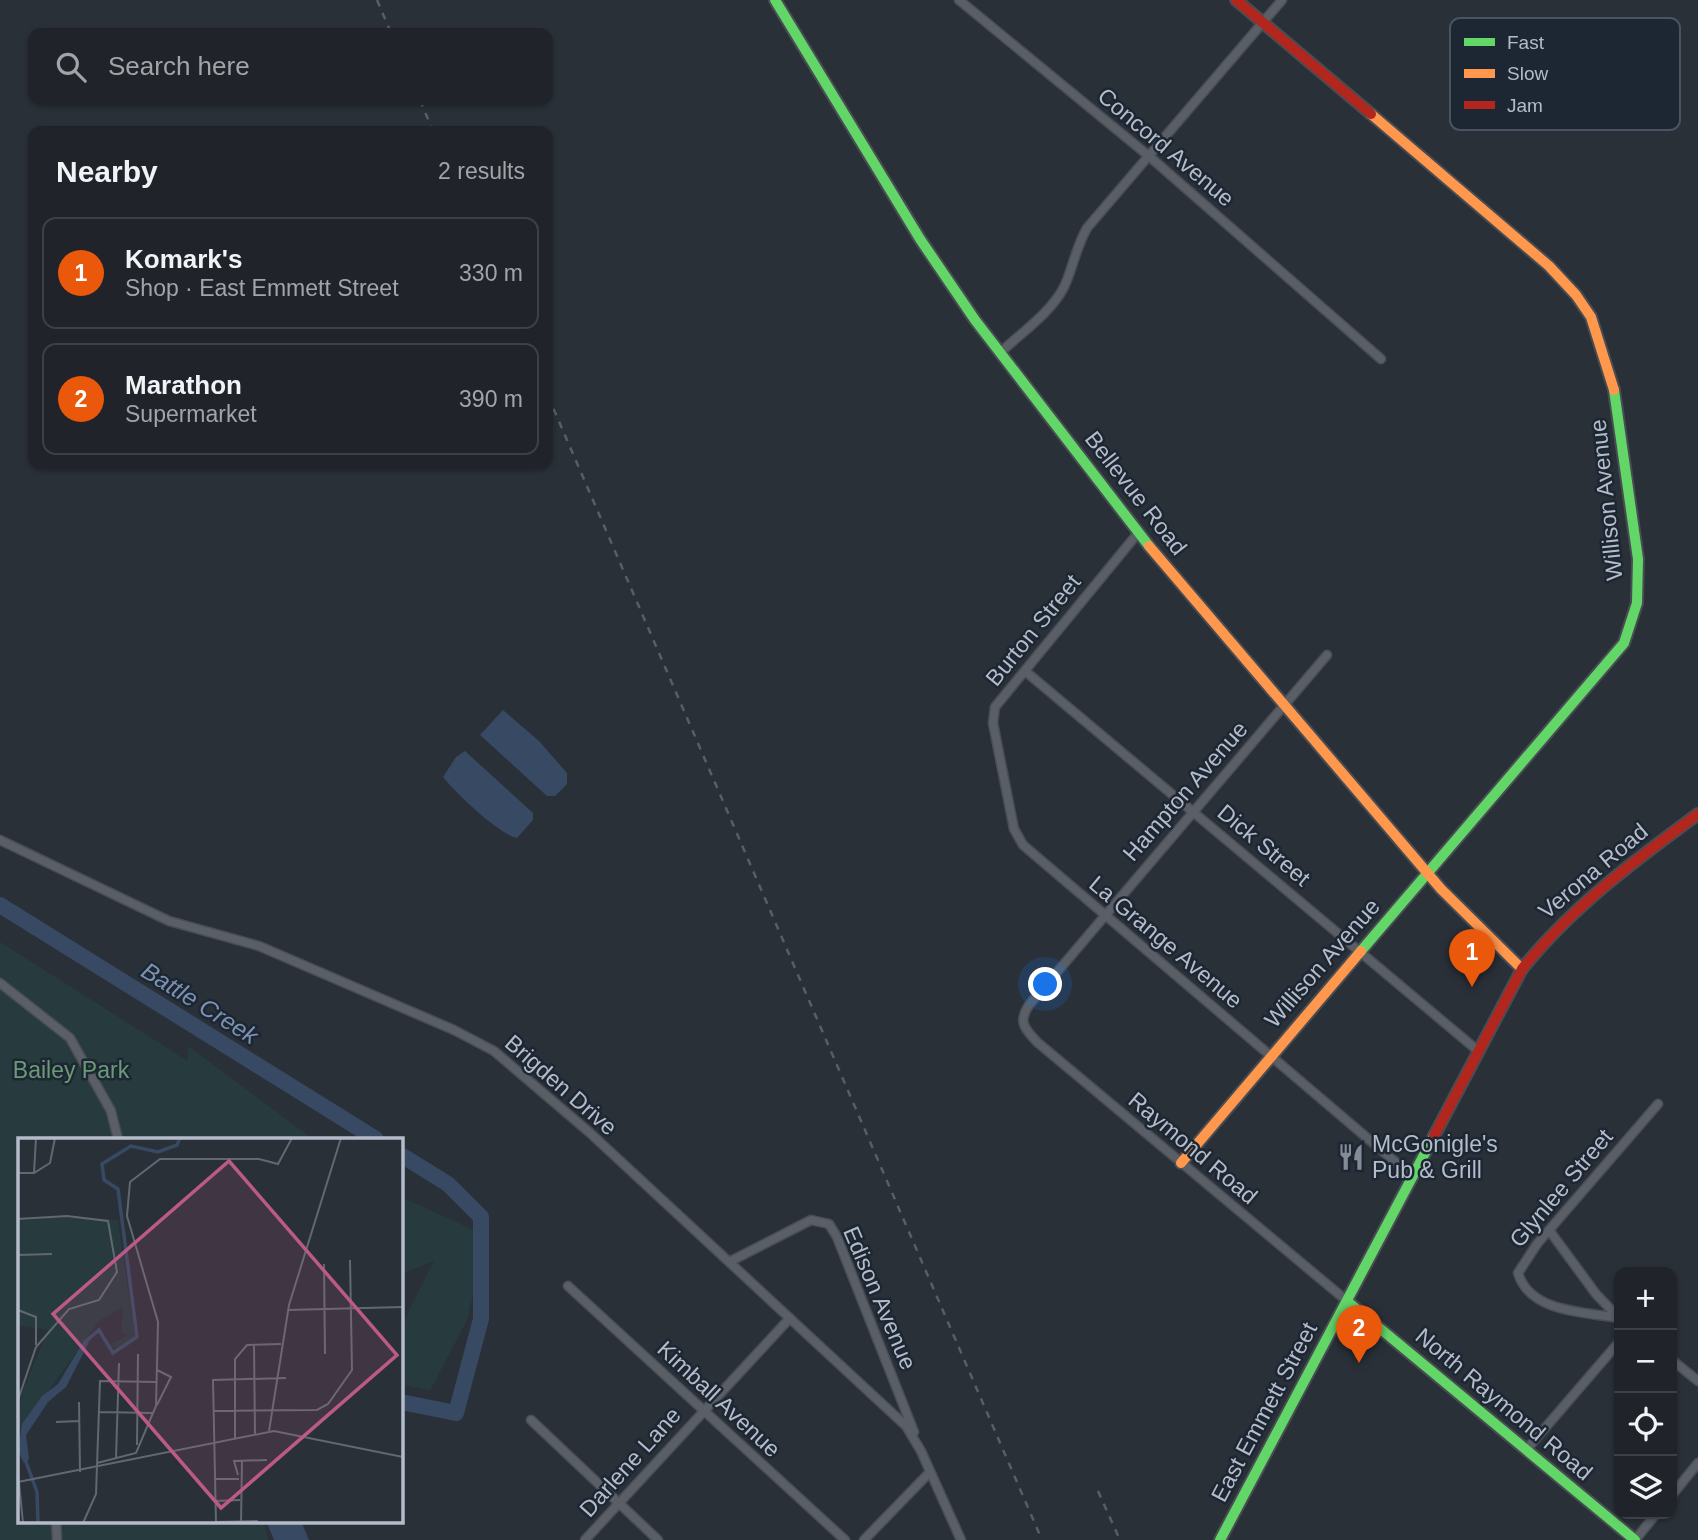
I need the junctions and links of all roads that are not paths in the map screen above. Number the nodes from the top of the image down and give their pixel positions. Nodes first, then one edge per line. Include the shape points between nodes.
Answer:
1 (775, 0) edge
2 (959, 0) edge
3 (1236, 0) edge
4 (1282, 0) edge
5 (1262, 22) junction
6 (1150, 157) junction
7 (1001, 352) junction
8 (1381, 359) dead end
9 (1138, 533) junction
10 (1327, 655) dead end
11 (1025, 671) junction
12 (1284, 705) junction
13 (1193, 811) junction
14 (1698, 814) edge
15 (0, 840) edge
16 (1023, 845) joint
17 (1428, 872) junction
18 (1105, 915) junction
19 (1360, 951) junction
20 (1522, 969) junction
21 (0, 983) edge
22 (1022, 1019) joint
23 (1477, 1051) junction
24 (1270, 1056) junction
25 (1658, 1104) dead end
26 (118, 1138) edge
27 (1181, 1163) junction
28 (1413, 1177) junction
29 (1549, 1230) junction
30 (729, 1262) junction
31 (568, 1286) dead end
32 (1347, 1301) junction
33 (1614, 1313) edge
34 (1614, 1317) edge
35 (790, 1318) junction
36 (1614, 1348) edge
37 (1677, 1364) edge
38 (1698, 1381) edge
39 (703, 1411) junction
40 (531, 1420) dead end
41 (1527, 1449) junction
42 (921, 1451) junction
43 (1698, 1463) edge
44 (930, 1472) junction
45 (1677, 1489) edge
46 (618, 1503) junction
47 (1652, 1519) edge
48 (56, 1522) edge
49 (57, 1540) edge
50 (585, 1540) edge
51 (658, 1540) edge
52 (845, 1540) edge
53 (864, 1540) edge
54 (961, 1540) edge
55 (1220, 1540) edge
56 (1634, 1540) edge

1 - 7 street, Bellevue Road via 920,239
2 - 6 street, Concord Avenue
3 - 5 street, Willison Avenue
4 - 5 street
5 - 6 street
5 - 17 street, Willison Avenue via 1549,266 1591,317 1613,380 1638,559 1632,625 1624,643
6 - 7 street via 1087,228 1061,293
6 - 8 street, Concord Avenue
7 - 9 street, Bellevue Road
9 - 11 street, Burton Street
9 - 12 street, Bellevue Road
10 - 12 street, Hampton Avenue
11 - 13 street, Dick Street
11 - 16 street, Burton Street via 996,707 993,723 1014,829
12 - 13 street, Hampton Avenue
12 - 17 street, Bellevue Road
13 - 18 street, Hampton Avenue
13 - 19 street, Dick Street
14 - 20 street, Verona Road via 1570,913
15 - 30 street, Brigden Drive via 169,921 259,946 494,1051
16 - 18 street, La Grange Avenue
17 - 19 street, Willison Avenue
17 - 20 street, Bellevue Road
18 - 22 street, Hampton Avenue via 1029,1004
18 - 24 street, La Grange Avenue
19 - 23 street, Dick Street
19 - 24 street, Willison Avenue
20 - 23 street, East Emmett Street
21 - 26 street via 70,1038 111,1111
22 - 27 street, Raymond Road via 1023,1027 1037,1042
23 - 28 street, East Emmett Street
24 - 27 street, Willison Avenue
24 - 28 street, La Grange Avenue
25 - 29 street, Glynlee Street
27 - 32 street, Raymond Road
28 - 32 street, East Emmett Street
29 - 33 street
29 - 34 street, Glynlee Street via 1518,1273 1527,1290 1560,1308
30 - 35 street, Brigden Drive
30 - 42 street, Edison Avenue via 811,1220 829,1224
31 - 39 street, Kimball Avenue
32 - 41 street, North Raymond Road
32 - 55 street, East Emmett Street
35 - 39 street, Darlene Lane
35 - 42 street, Brigden Drive via 906,1426
36 - 41 street
37 - 38 street
39 - 46 street, Darlene Lane
39 - 52 street, Kimball Avenue
40 - 46 street
41 - 56 street, North Raymond Road
42 - 44 street, Brigden Drive
43 - 45 street
44 - 53 street
44 - 54 street, Brigden Drive
46 - 50 street, Darlene Lane
46 - 51 street
47 - 56 street
48 - 49 street

